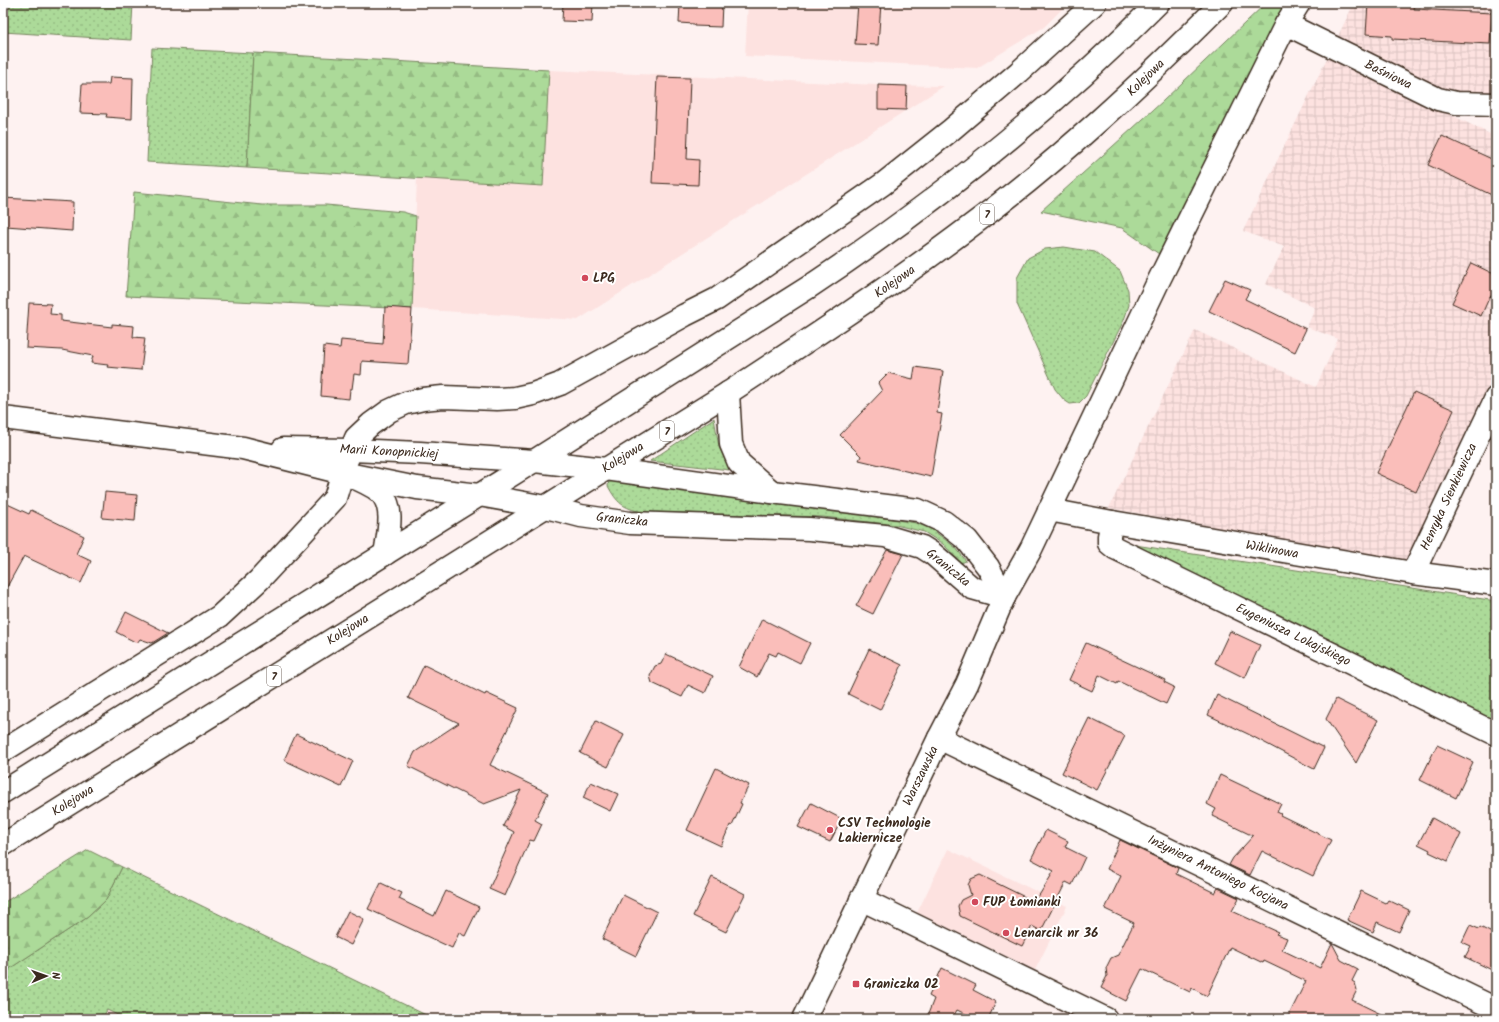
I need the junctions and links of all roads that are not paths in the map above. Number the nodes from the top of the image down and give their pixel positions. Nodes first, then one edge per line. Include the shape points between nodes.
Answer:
1 (1095, 3) edge
2 (1158, 3) edge
3 (1222, 3) edge
4 (1300, 3) edge
5 (1286, 24) junction
6 (1496, 104) edge
7 (728, 393) junction
8 (1496, 398) edge
9 (3, 418) edge
10 (243, 448) junction
11 (351, 450) junction
12 (534, 461) junction
13 (606, 469) junction
14 (343, 473) junction
15 (772, 492) junction
16 (479, 495) junction
17 (546, 507) junction
18 (1049, 510) junction
19 (1112, 522) junction
20 (385, 554) junction
21 (1413, 573) junction
22 (1496, 584) edge
23 (1004, 597) junction
24 (1496, 734) edge
25 (939, 738) junction
26 (3, 751) edge
27 (3, 792) edge
28 (3, 845) edge
29 (861, 900) junction
30 (1496, 1009) edge
31 (804, 1019) edge
32 (1106, 1019) edge

1 - 11 main road via 1019,72 884,184 717,298 560,384 533,394 497,399 443,397 406,403 371,424 356,438
2 - 12 main road via 1087,72 1038,114 991,154 891,231 809,287
3 - 7 main road, Kolejowa / 7 via 1109,113 986,215 878,294
4 - 5 main road
5 - 6 main road, Baśniowa via 1438,99
5 - 18 main road
7 - 13 main road, Kolejowa / 7
7 - 15 main road via 731,444 739,463
8 - 21 main road, Henryka Sienkiewicza
9 - 10 main road, Marii Konopnickiej
10 - 11 main road, Marii Konopnickiej
10 - 14 main road, Marii Konopnickiej
11 - 12 main road, Marii Konopnickiej
11 - 14 main road
12 - 13 main road, Graniczka
12 - 16 main road
13 - 15 main road, Graniczka
13 - 17 main road, Kolejowa / 7
14 - 16 main road, Marii Konopnickiej via 417,488
14 - 20 main road via 380,492 385,500 390,521
14 - 26 main road via 335,498 259,580 220,616
15 - 23 main road, Graniczka via 918,510 944,522 967,540 988,567
16 - 17 main road, Graniczka
16 - 20 main road
17 - 23 main road, Graniczka via 581,516 630,522 809,529 885,536 922,547 972,588
17 - 28 main road, Kolejowa / 7
18 - 19 main road, Wiklinowa
18 - 23 main road
19 - 21 main road, Wiklinowa
19 - 24 main road, Eugeniusza Lokajskiego via 1109,536 1110,543 1115,548
20 - 27 main road
21 - 22 main road, Wiklinowa
23 - 25 main road, Warszawska via 967,684
25 - 29 main road, Warszawska
25 - 30 main road, Inżyniera Antoniego Kocjana
29 - 31 main road, Warszawska
29 - 32 main road

